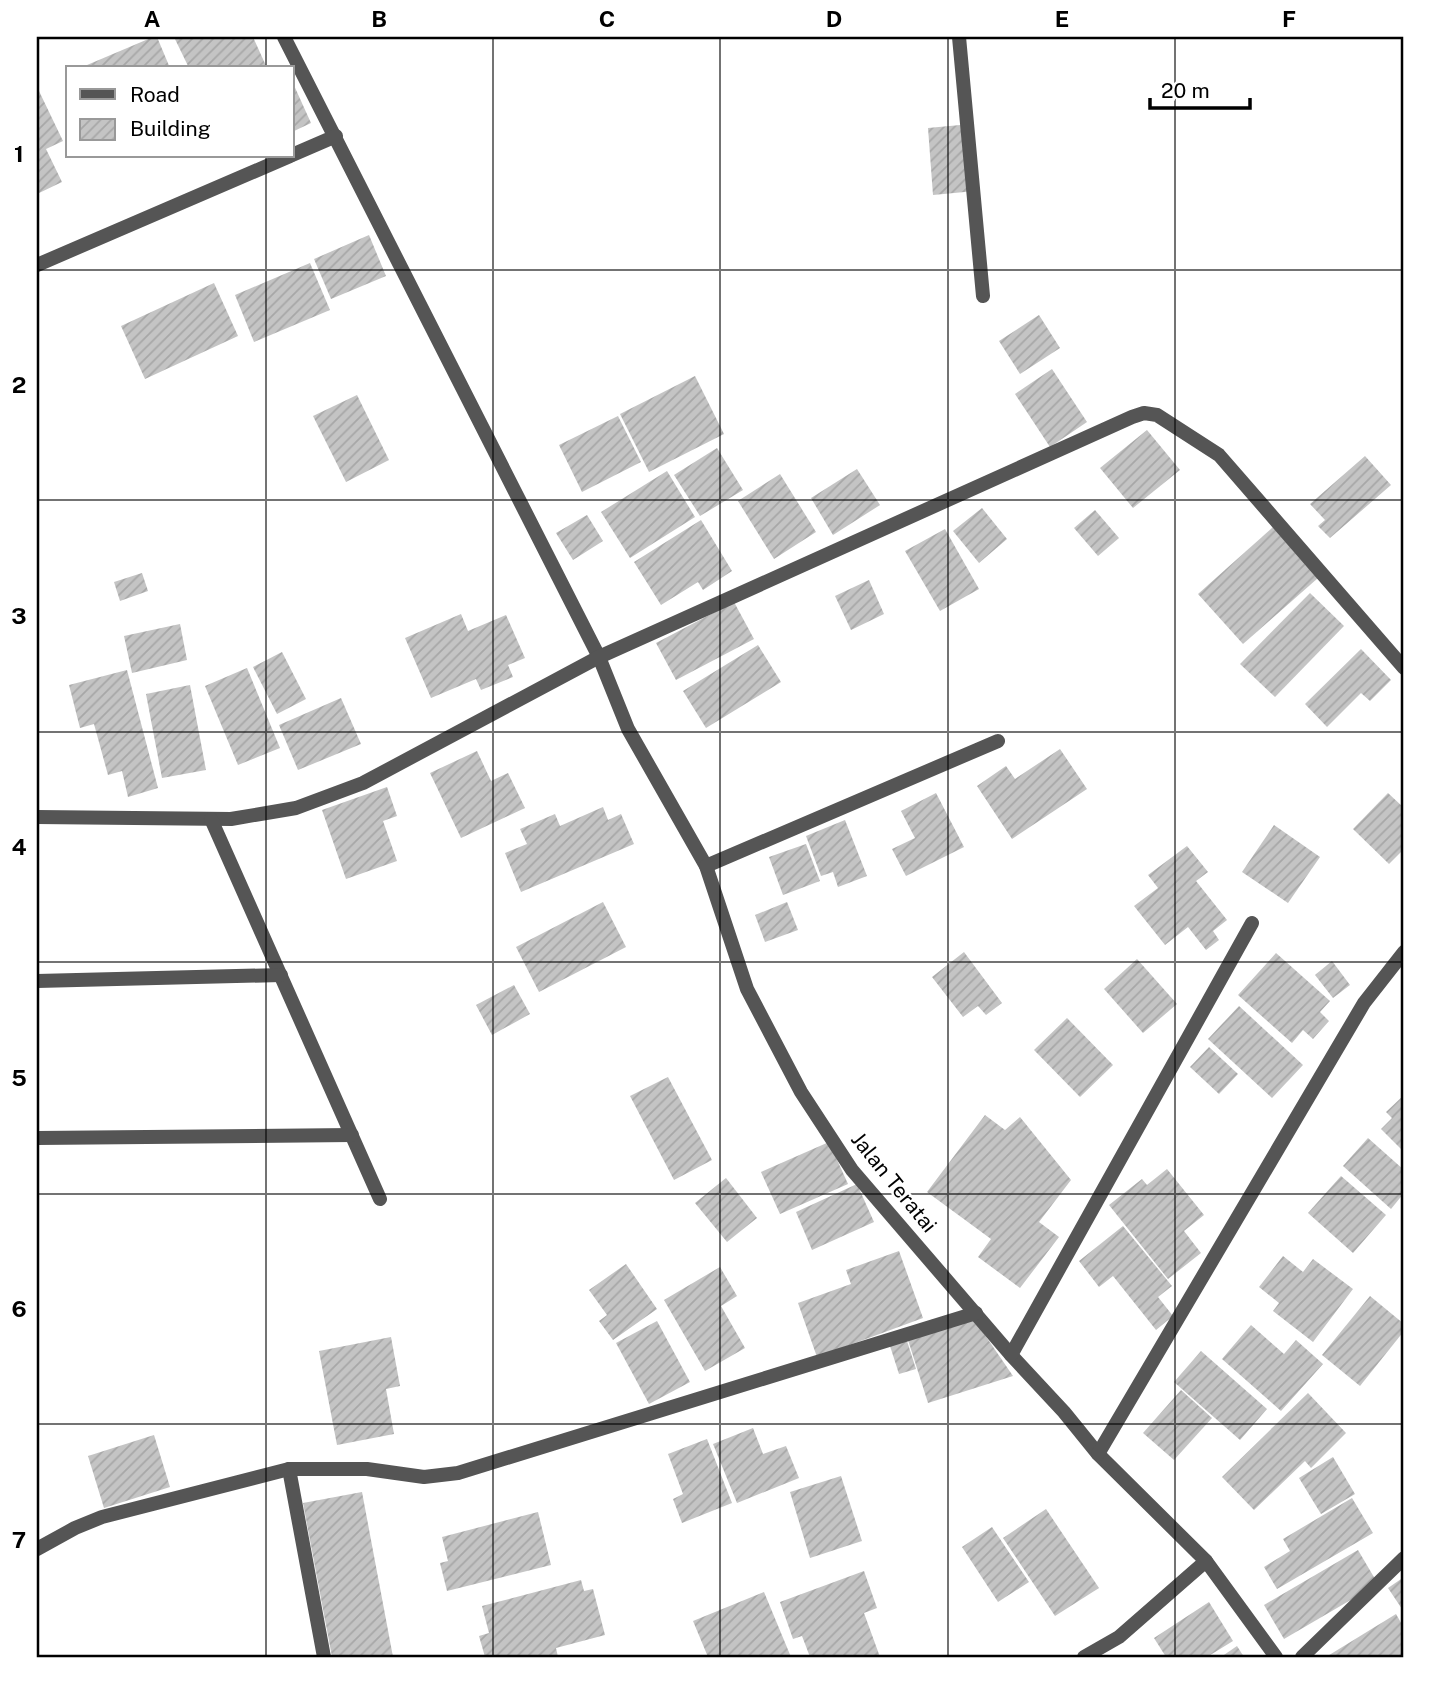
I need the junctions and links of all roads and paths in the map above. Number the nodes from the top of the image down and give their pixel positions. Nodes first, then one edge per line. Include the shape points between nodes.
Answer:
1 (284, 37) edge
2 (959, 37) edge
3 (336, 136) junction
4 (294, 154) edge
5 (284, 158) edge
6 (37, 265) edge
7 (983, 296) dead end
8 (599, 657) junction
9 (1404, 668) edge
10 (998, 741) dead end
11 (37, 817) edge
12 (211, 818) junction
13 (706, 866) junction
14 (1252, 923) dead end
15 (1404, 952) edge
16 (281, 975) junction
17 (37, 981) edge
18 (352, 1135) junction
19 (37, 1138) edge
20 (380, 1199) dead end
21 (976, 1313) junction
22 (1012, 1355) junction
23 (1098, 1454) junction
24 (289, 1469) junction
25 (37, 1549) edge
26 (1404, 1558) edge
27 (1206, 1561) junction
28 (324, 1657) edge
29 (1084, 1657) edge
30 (1276, 1657) edge
31 (1302, 1657) edge

1 - 3 street, Jalan Teratai
2 - 7 street
3 - 4 street
3 - 8 street, Jalan Teratai
5 - 6 street
8 - 9 street via 1144,414 1157,415 1219,455
8 - 12 street via 363,783 296,807 231,819
8 - 13 street, Jalan Teratai via 628,729
10 - 13 street
11 - 12 street
12 - 16 street
13 - 21 street, Jalan Teratai via 747,989 801,1092 852,1170
14 - 22 street
15 - 23 street via 1364,1003
16 - 17 street
16 - 18 street
18 - 19 street
18 - 20 street
21 - 22 street, Jalan Teratai
21 - 24 street via 458,1473 424,1477 367,1469
22 - 23 street, Jalan Teratai
23 - 27 street, Jalan Teratai
24 - 25 street via 111,1514
24 - 28 street
26 - 31 street
27 - 29 street via 1119,1637
27 - 30 street, Jalan Teratai

